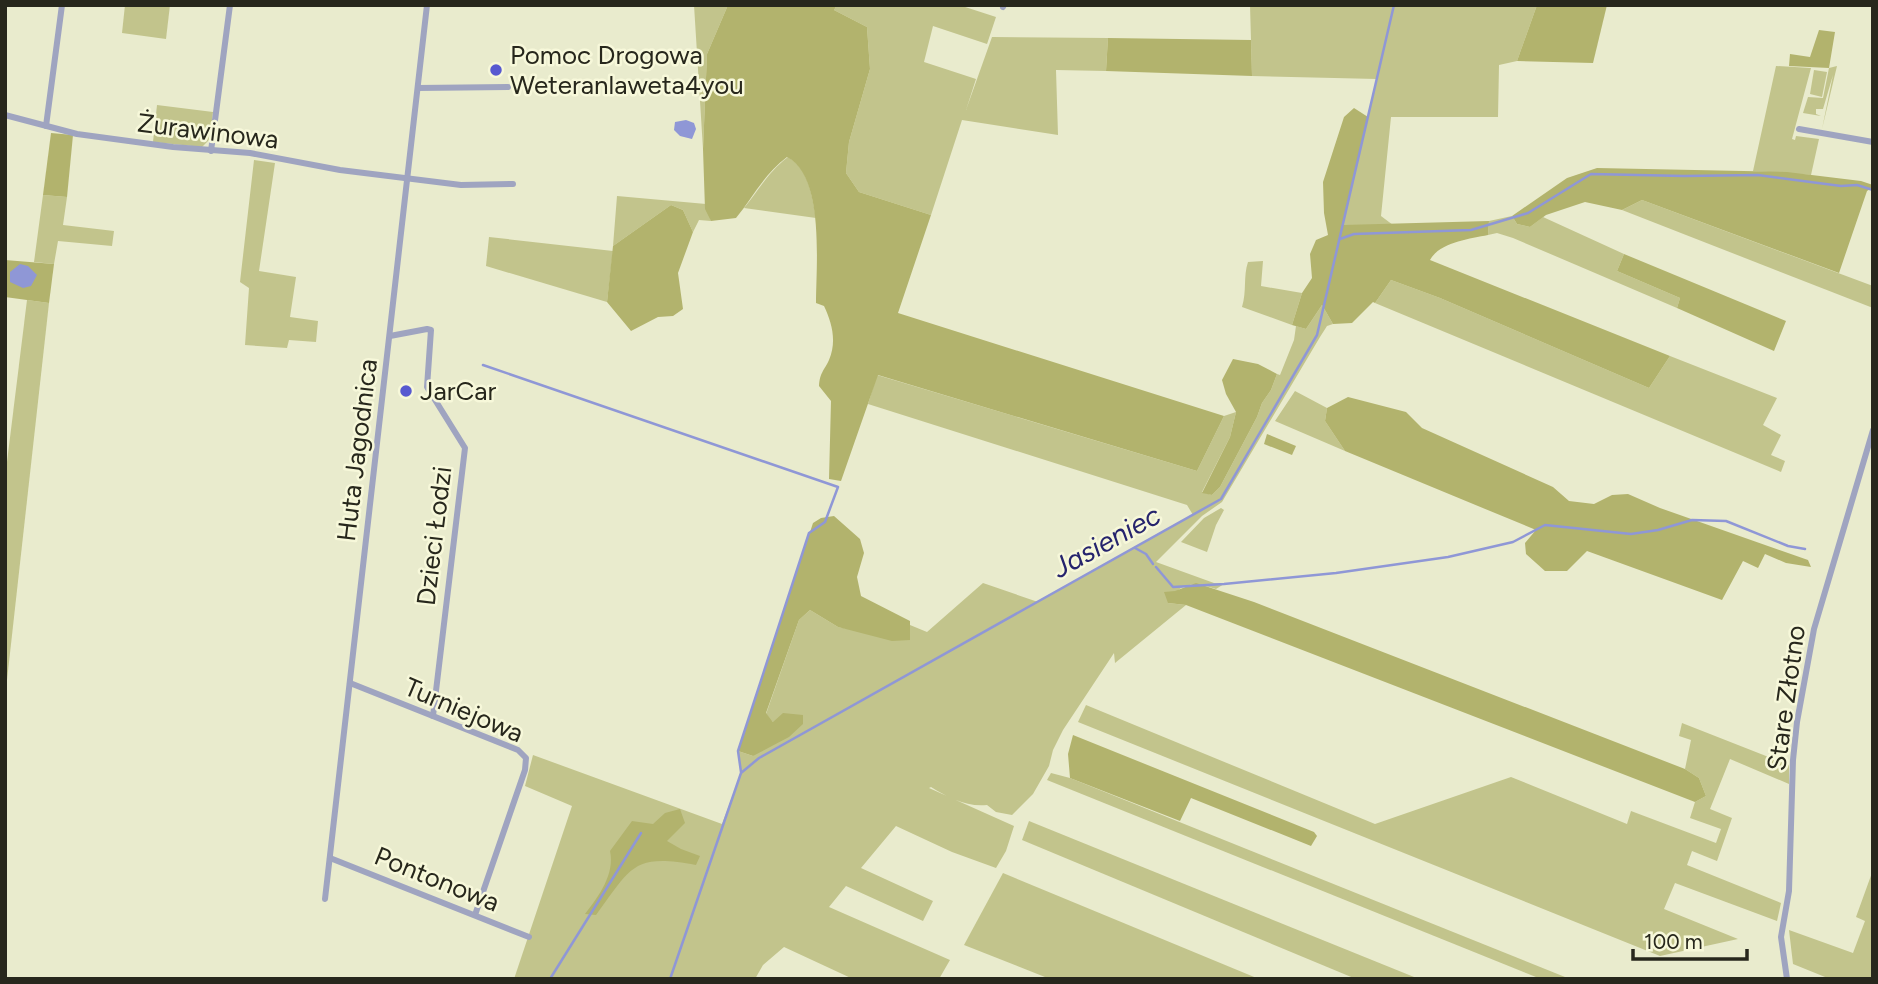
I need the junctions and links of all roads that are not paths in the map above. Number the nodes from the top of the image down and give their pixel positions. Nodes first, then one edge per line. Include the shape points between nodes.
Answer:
1 (62, 5) edge
2 (230, 5) edge
3 (428, 5) edge
4 (508, 87) dead end
5 (418, 88) junction
6 (5, 116) edge
7 (46, 126) junction
8 (1799, 129) dead end
9 (1873, 142) edge
10 (212, 151) junction
11 (408, 179) junction
12 (513, 184) dead end
13 (390, 336) junction
14 (1873, 430) edge
15 (350, 682) junction
16 (433, 716) junction
17 (330, 858) junction
18 (325, 899) dead end
19 (475, 915) junction
20 (529, 937) dead end
21 (1787, 979) edge

1 - 7 street
2 - 10 street
3 - 5 street, Huta Jagodnica
4 - 5 street
5 - 11 street, Huta Jagodnica
6 - 7 street, Żurawinowa
7 - 10 street, Żurawinowa
8 - 9 street
10 - 11 street, Żurawinowa
11 - 12 street, Żurawinowa
11 - 13 street, Huta Jagodnica
13 - 15 street, Huta Jagodnica
13 - 16 street, Dzieci Łodzi via 431,330 427,387 465,448
14 - 21 street, Stare Złotno via 1814,629 1797,722 1789,891 1781,937
15 - 16 street, Turniejowa
15 - 17 street, Huta Jagodnica
16 - 19 street, Turniejowa via 518,750 526,758
17 - 18 street, Huta Jagodnica
17 - 19 street, Pontonowa
19 - 20 street, Pontonowa

